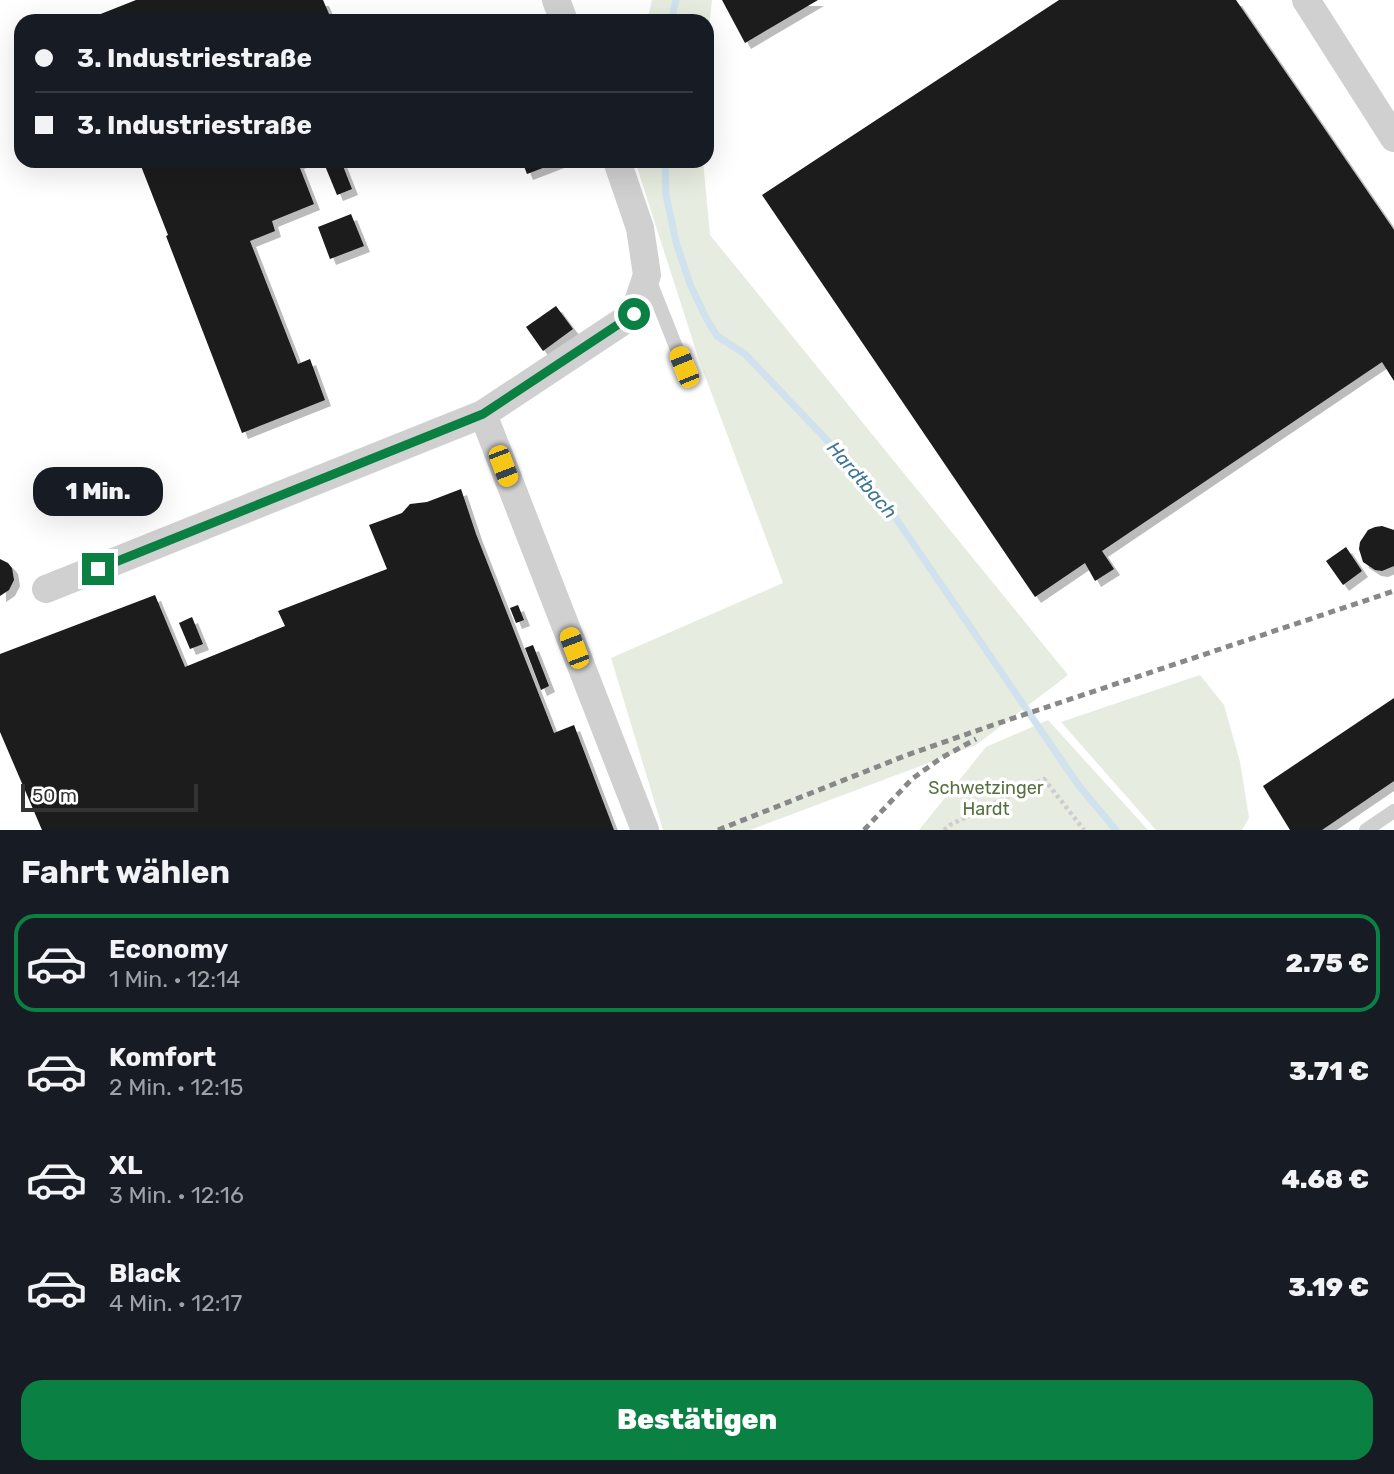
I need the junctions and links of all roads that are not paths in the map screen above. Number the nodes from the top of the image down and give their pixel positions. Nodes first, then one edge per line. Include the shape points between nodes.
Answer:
1 (1306, 0) edge
2 (1394, 138) edge
3 (619, 168) edge
4 (647, 275) junction
5 (684, 367) dead end
6 (483, 414) junction
7 (46, 589) dead end
8 (1394, 811) edge
9 (645, 830) edge
10 (1366, 830) edge

1 - 2 street
3 - 4 street via 640,228
4 - 5 lane
4 - 6 street via 634,314
6 - 7 street
6 - 9 street
8 - 10 lane

